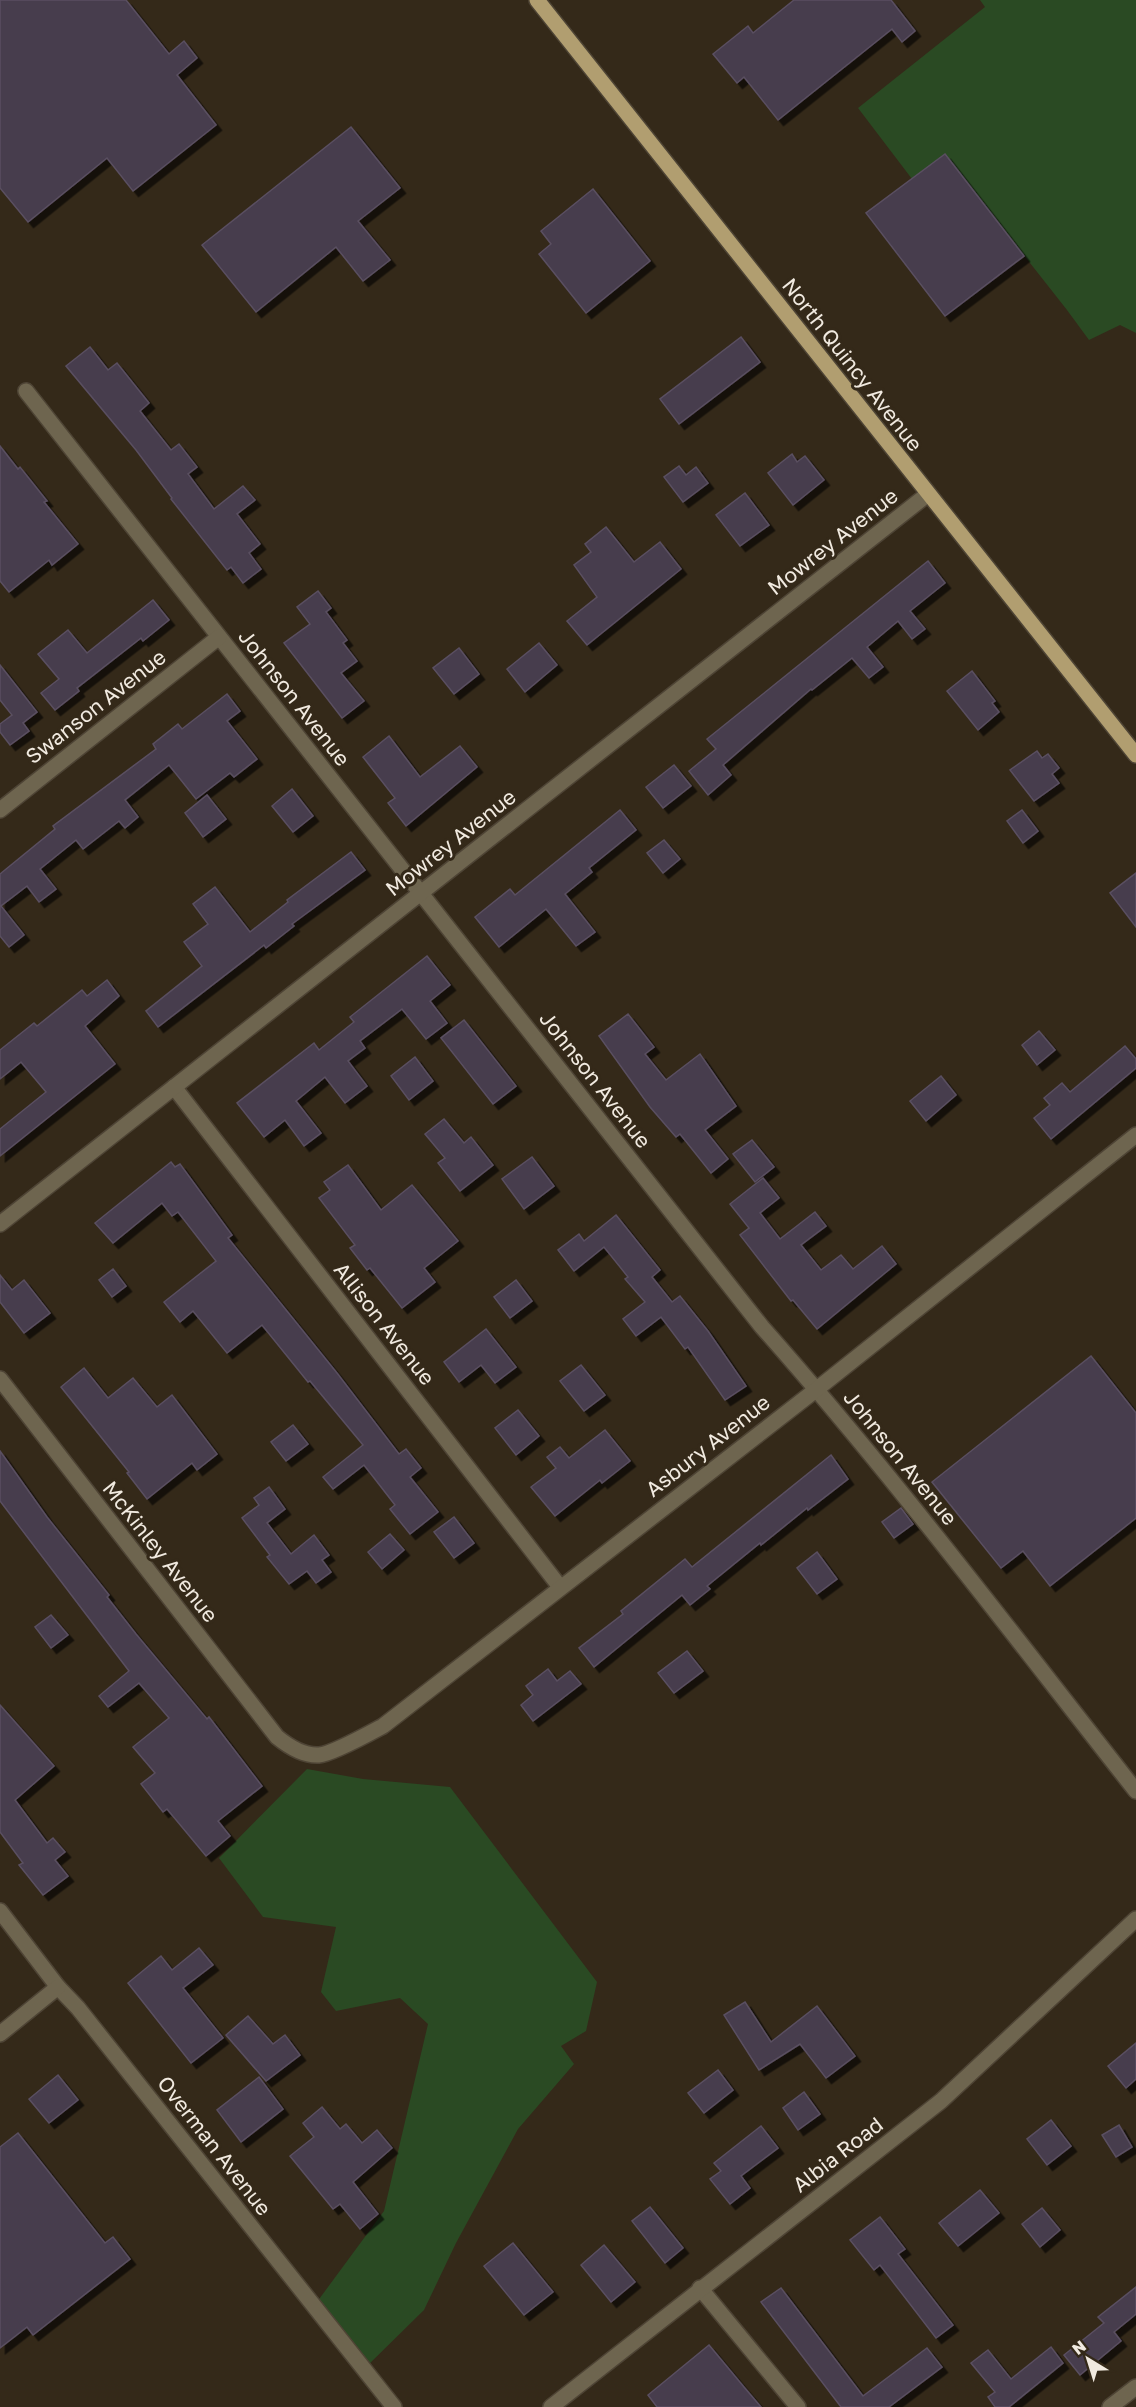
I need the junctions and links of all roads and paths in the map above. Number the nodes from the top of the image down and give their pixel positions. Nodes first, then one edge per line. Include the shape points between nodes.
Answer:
1 (537, 0) edge
2 (26, 391) dead end
3 (928, 494) junction
4 (219, 637) junction
5 (1136, 755) edge
6 (0, 810) edge
7 (421, 893) junction
8 (174, 1087) junction
9 (1136, 1135) edge
10 (0, 1224) edge
11 (0, 1380) edge
12 (817, 1389) junction
13 (560, 1587) junction
14 (290, 1748) joint
15 (1136, 1791) edge
16 (0, 1911) edge
17 (1136, 1919) edge
18 (58, 1987) junction
19 (0, 2034) edge
20 (700, 2288) junction
21 (1136, 2387) edge
22 (394, 2407) edge
23 (551, 2407) edge
24 (798, 2407) edge
25 (1110, 2407) edge

1 - 3 main road, North Quincy Avenue
2 - 4 street, Johnson Avenue
3 - 5 main road, North Quincy Avenue
3 - 7 street, Mowrey Avenue
4 - 6 street, Swanson Avenue
4 - 7 street, Johnson Avenue
7 - 8 street, Mowrey Avenue
7 - 12 street, Johnson Avenue via 762,1327
8 - 10 street, Mowrey Avenue
8 - 13 street, Allison Avenue
9 - 12 street, Asbury Avenue
11 - 14 street, McKinley Avenue via 271,1730
12 - 13 street, Asbury Avenue
12 - 15 street, Johnson Avenue
13 - 14 street, Asbury Avenue via 383,1726 319,1755
16 - 18 street, Overman Avenue
17 - 20 street, Albia Road via 941,2101
18 - 19 street
18 - 22 street, Overman Avenue
20 - 23 street, Albia Road
20 - 24 street
21 - 25 street

